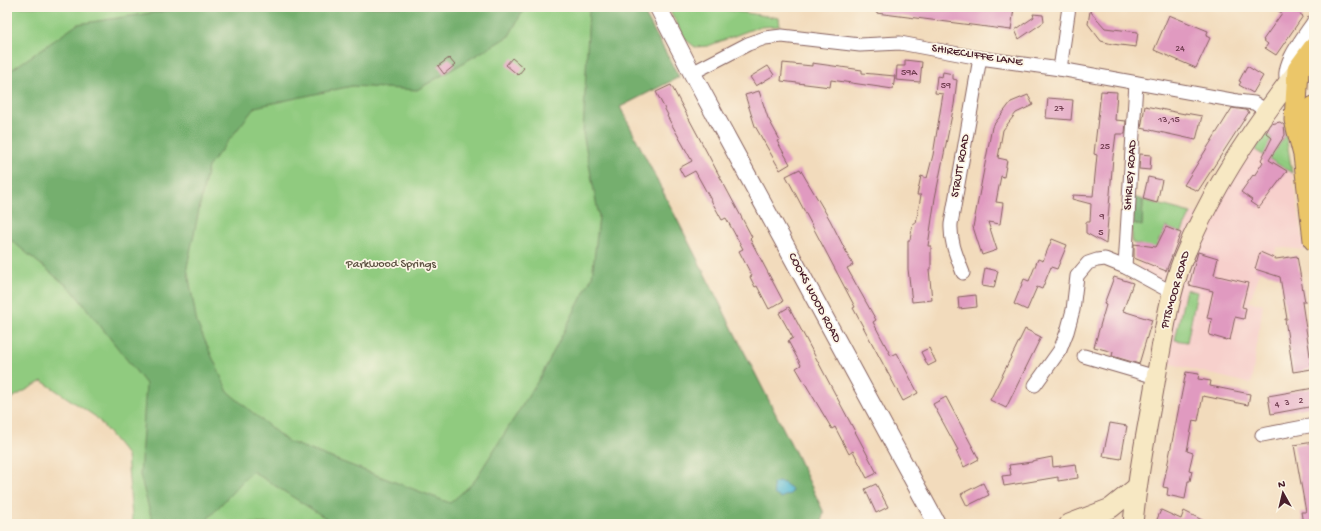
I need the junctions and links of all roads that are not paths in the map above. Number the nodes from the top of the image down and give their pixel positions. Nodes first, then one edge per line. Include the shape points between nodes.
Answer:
1 (658, 7) edge
2 (1068, 7) edge
3 (1314, 22) edge
4 (1314, 48) edge
5 (980, 58) junction
6 (1060, 69) junction
7 (692, 73) junction
8 (1293, 77) junction
9 (1136, 83) junction
10 (1314, 107) edge
11 (1267, 111) junction
12 (1304, 155) junction
13 (1314, 240) edge
14 (1125, 267) junction
15 (963, 273) dead end
16 (1173, 293) junction
17 (1084, 356) dead end
18 (1156, 377) junction
19 (1035, 385) dead end
20 (1314, 425) edge
21 (1262, 435) dead end
22 (1137, 487) junction
23 (937, 524) edge
24 (1068, 524) edge
25 (1076, 524) edge
26 (1133, 524) edge

1 - 7 street, COOKS WOOD ROAD
2 - 6 street
3 - 8 street via 1292,54 1286,68 1286,79
4 - 8 main road
5 - 6 street, SHIRECLIFFE LANE
5 - 7 street, SHIRECLIFFE LANE via 900,43 860,45 782,36 748,44
5 - 15 street, STRUTT ROAD via 951,224 952,245
6 - 9 street, SHIRECLIFFE LANE
7 - 23 street, COOKS WOOD ROAD
8 - 11 main road, PITSMOOR ROAD
8 - 12 main road via 1294,120
9 - 11 street, SHIRECLIFFE LANE via 1254,103
9 - 14 street, SHIRLEY ROAD
10 - 12 main road
11 - 16 main road, PITSMOOR ROAD via 1226,173 1200,219 1182,261
12 - 13 main road
14 - 16 street
14 - 19 street via 1105,259 1088,263 1082,269 1077,276 1073,310 1060,350
16 - 18 main road, PITSMOOR ROAD
17 - 18 street
18 - 22 main road, PITSMOOR ROAD
20 - 21 street
22 - 24 main road via 1111,508
22 - 26 main road, PITSMOOR ROAD
24 - 25 main road

